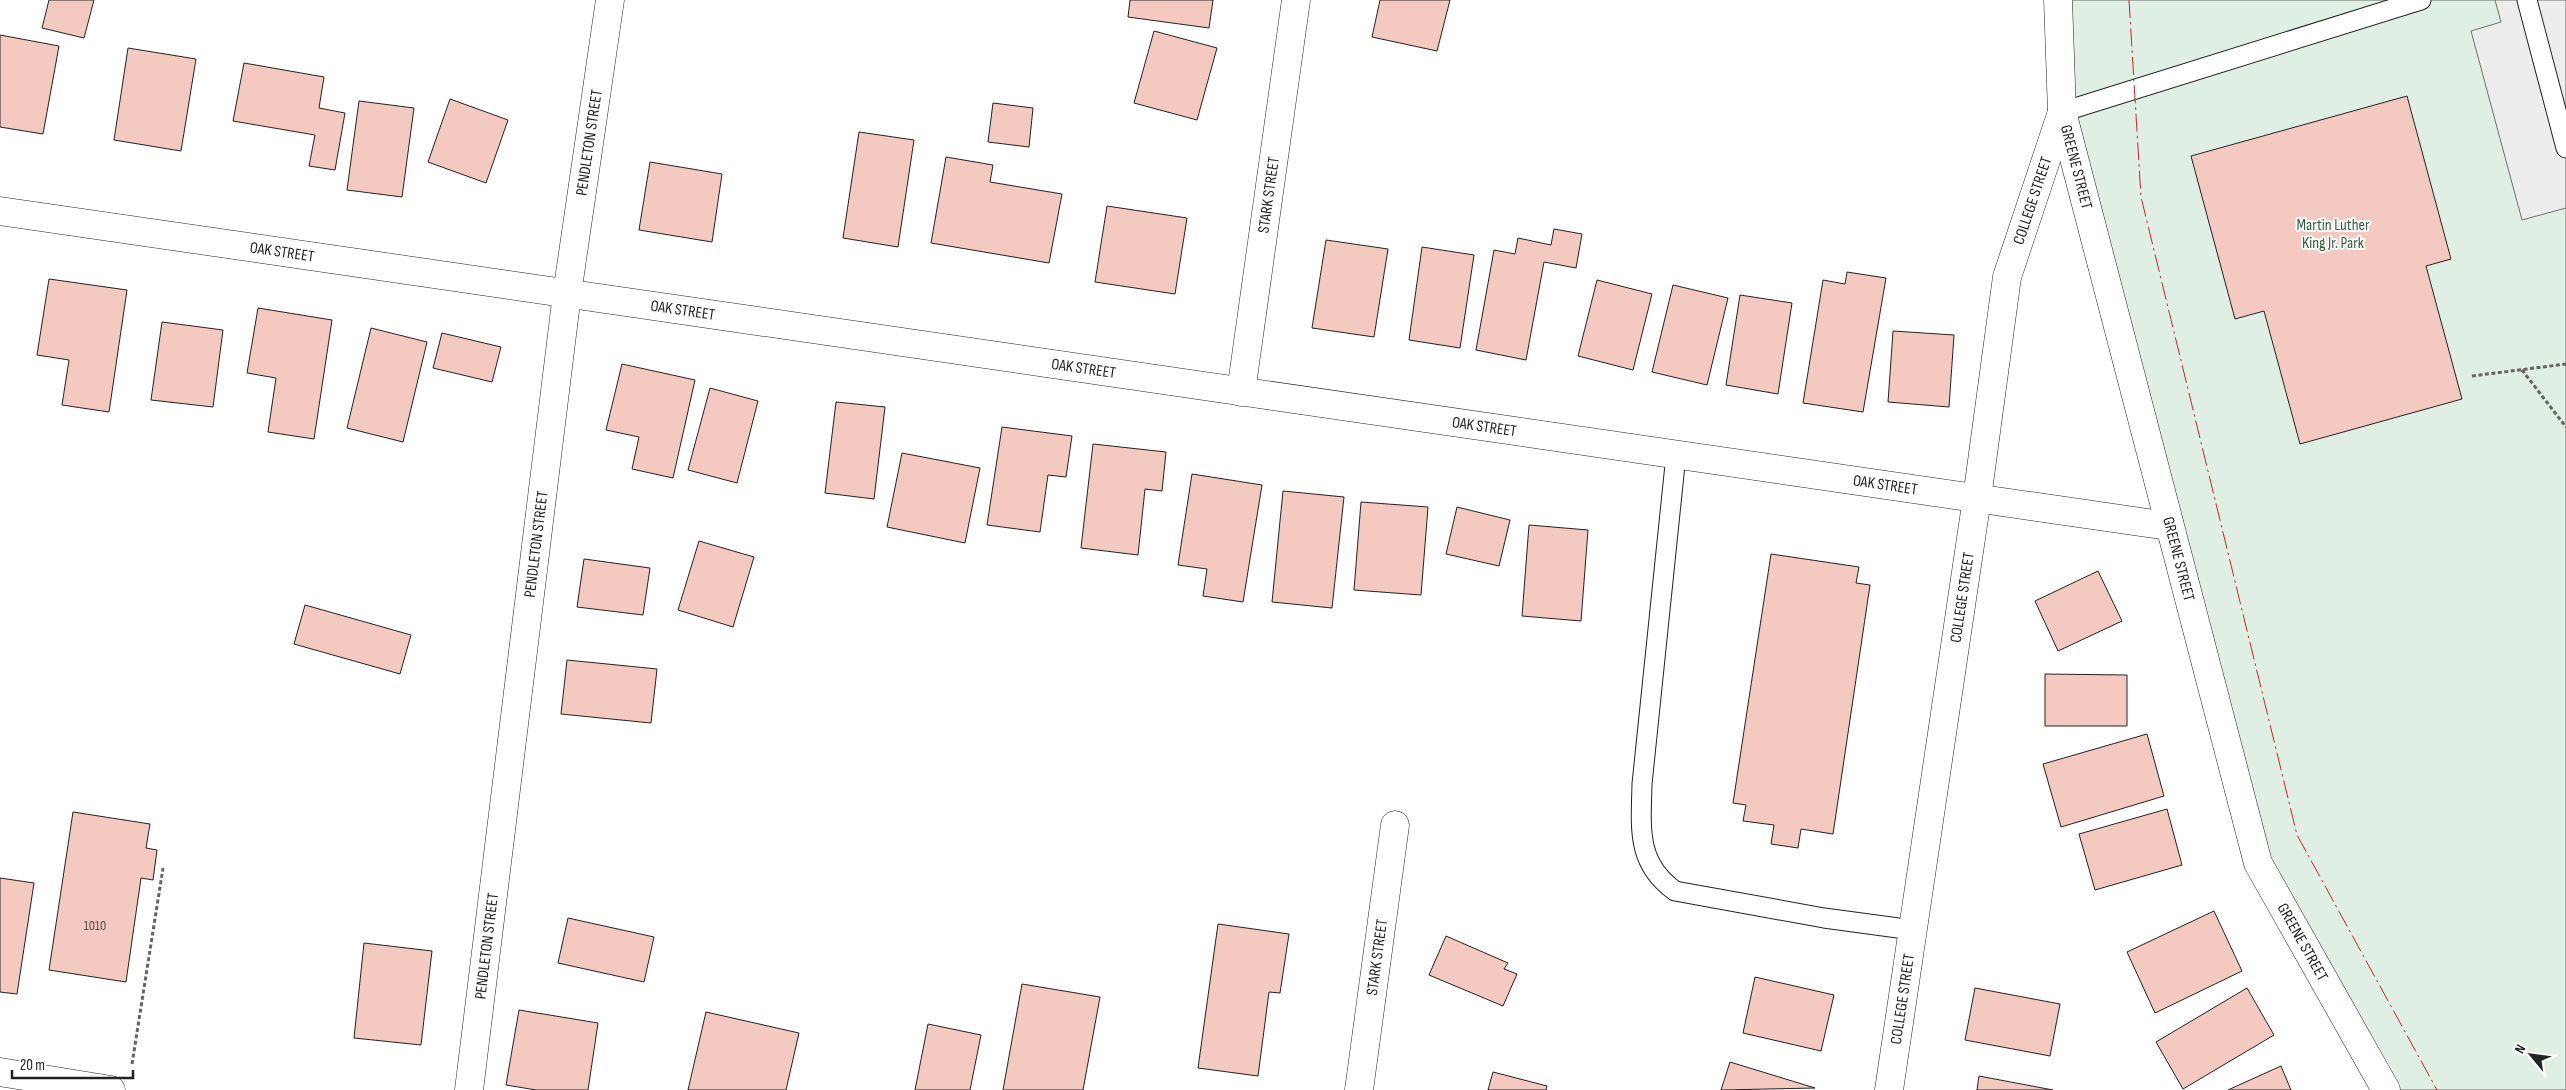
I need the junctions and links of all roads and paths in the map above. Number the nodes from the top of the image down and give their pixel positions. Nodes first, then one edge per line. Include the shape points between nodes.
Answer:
1 (610, 0) edge
2 (1296, 0) edge
3 (2058, 0) edge
4 (2421, 0) edge
5 (2527, 0) edge
6 (2062, 112) junction
7 (2566, 148) edge
8 (0, 212) edge
9 (568, 294) junction
10 (2566, 364) edge
11 (2522, 370) junction
12 (2472, 376) dead end
13 (1241, 392) junction
14 (2566, 427) edge
15 (1676, 455) junction
16 (1977, 498) junction
17 (2168, 526) junction
18 (1396, 824) dead end
19 (163, 868) dead end
20 (1913, 930) junction
21 (0, 1072) edge
22 (131, 1072) dead end
23 (111, 1090) edge
24 (468, 1090) edge
25 (1359, 1090) edge
26 (1889, 1090) edge
27 (2386, 1090) edge

1 - 9 street, PENDLETON STREET
2 - 13 street, STARK STREET
3 - 6 street, GREENE STREET
4 - 6 lane
5 - 7 lane
6 - 16 street, COLLEGE STREET via 2007,277
6 - 17 street, GREENE STREET
8 - 9 street, OAK STREET
9 - 13 street, OAK STREET
9 - 24 street, PENDLETON STREET
10 - 11 path
11 - 12 path
11 - 14 path
13 - 15 street, OAK STREET
15 - 16 street, OAK STREET
15 - 20 lane via 1642,784 1641,833 1648,864 1660,880 1675,891 1824,918
16 - 17 street, OAK STREET
16 - 20 street, COLLEGE STREET
17 - 27 street, GREENE STREET via 2258,863
18 - 25 street, STARK STREET
19 - 22 path
20 - 26 street, COLLEGE STREET
21 - 23 street

